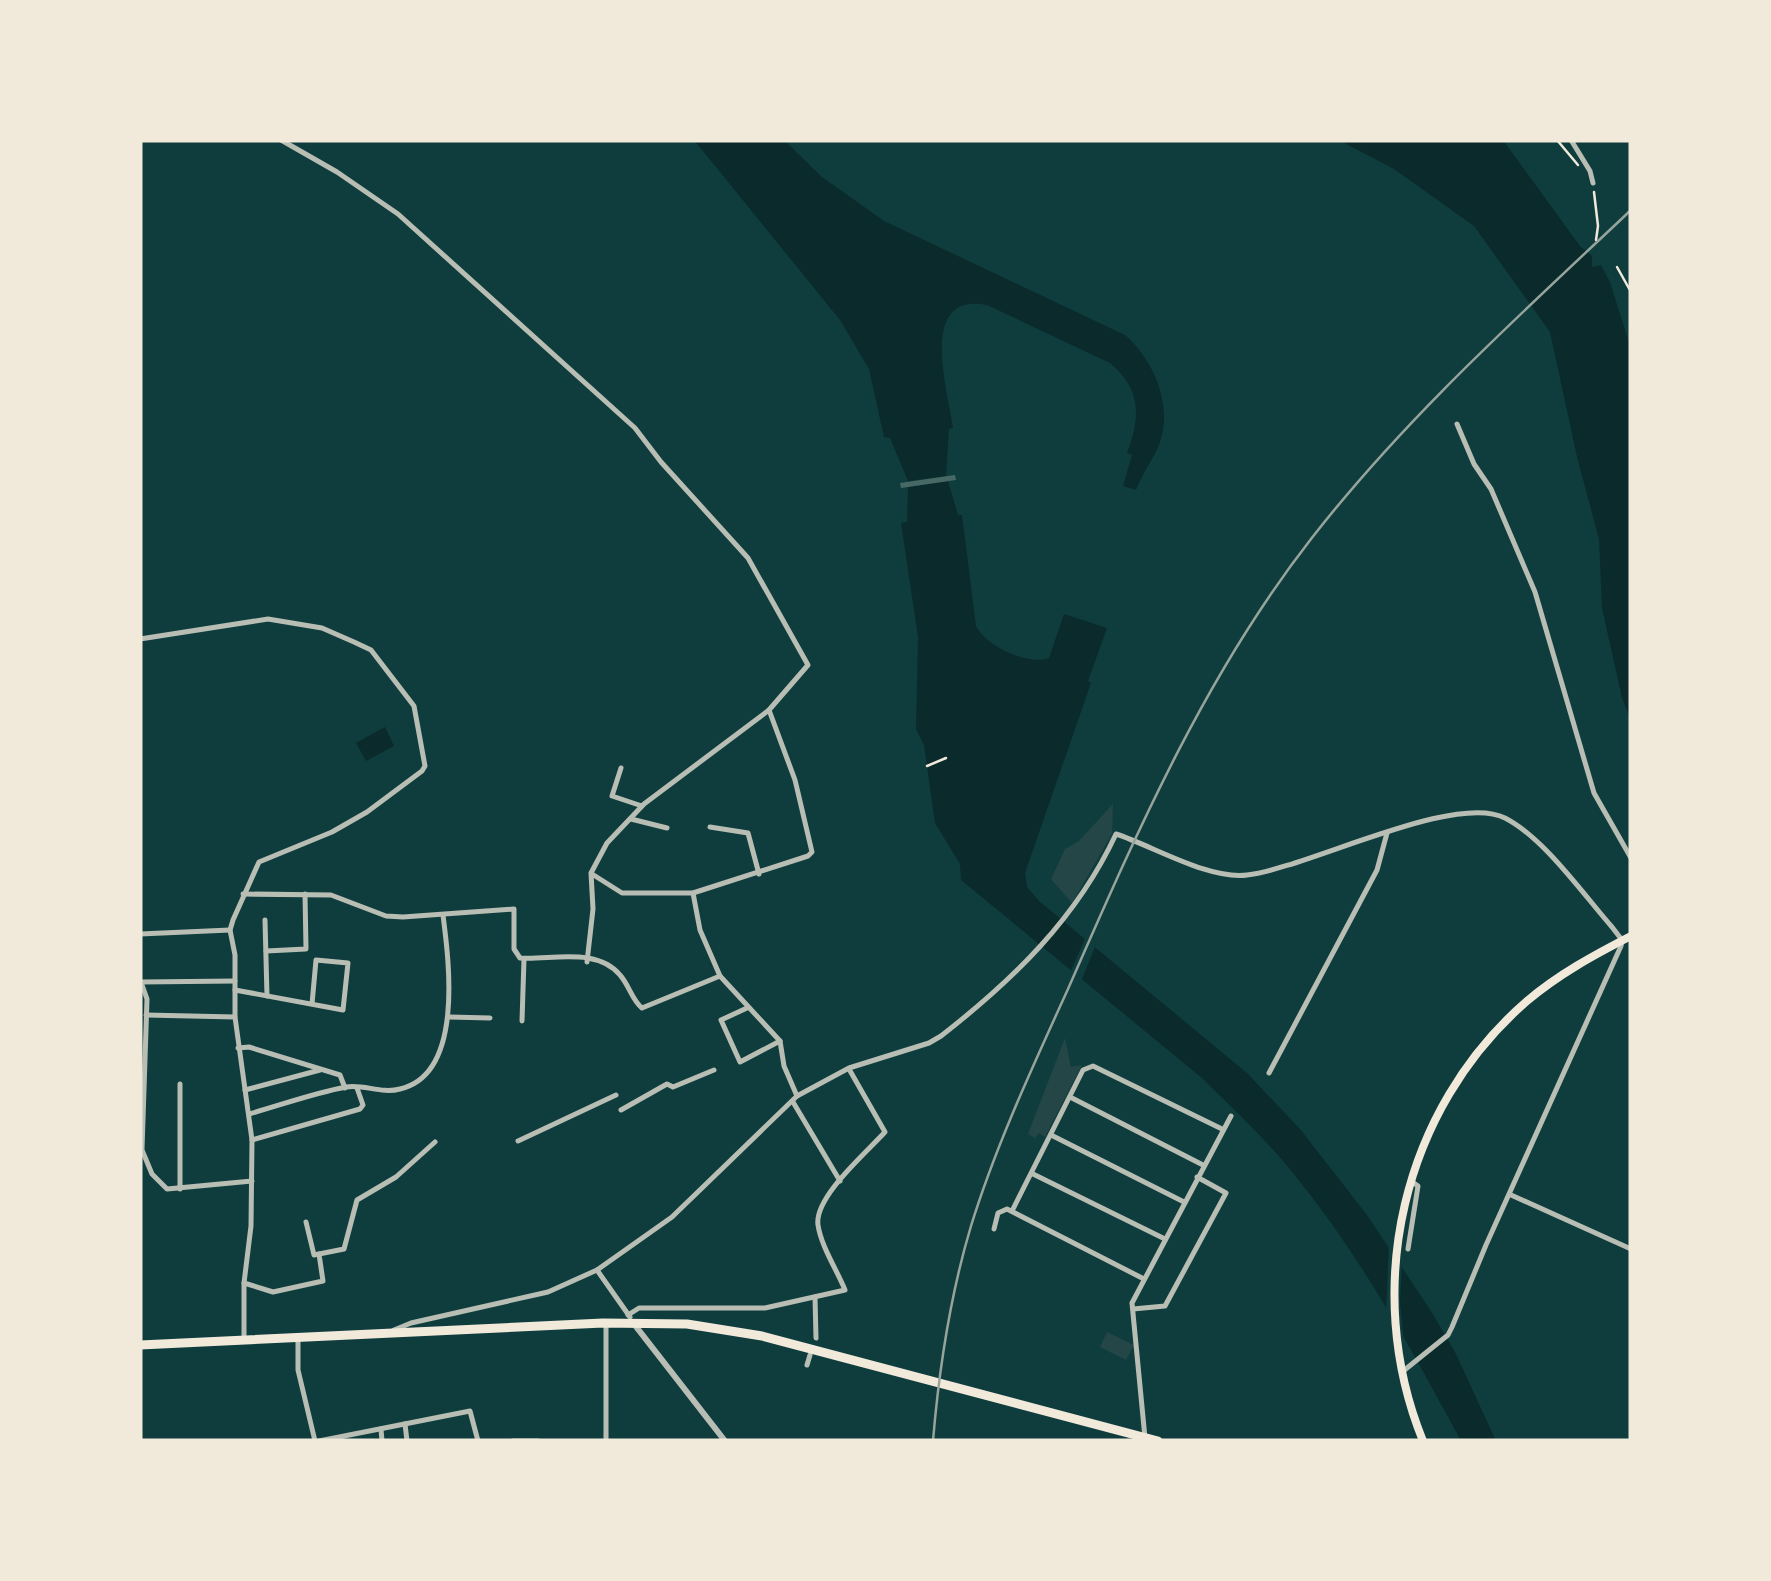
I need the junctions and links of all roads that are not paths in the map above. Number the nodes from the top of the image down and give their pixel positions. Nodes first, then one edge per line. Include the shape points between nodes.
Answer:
1 (280, 140) edge
2 (1571, 140) edge
3 (1593, 183) dead end
4 (1457, 424) dead end
5 (140, 639) edge
6 (769, 710) junction
7 (621, 768) dead end
8 (642, 806) junction
9 (631, 819) junction
10 (710, 826) dead end
11 (667, 828) dead end
12 (1387, 832) junction
13 (1631, 858) edge
14 (591, 873) junction
15 (759, 874) junction
16 (244, 894) junction
17 (304, 894) junction
18 (693, 894) junction
19 (443, 915) junction
20 (266, 920) dead end
21 (230, 930) junction
22 (140, 934) edge
23 (1626, 938) edge
24 (266, 952) junction
25 (524, 958) junction
26 (587, 960) junction
27 (720, 976) junction
28 (235, 981) junction
29 (142, 988) edge
30 (235, 990) junction
31 (268, 996) junction
32 (312, 1004) junction
33 (746, 1008) junction
34 (146, 1014) junction
35 (235, 1017) junction
36 (449, 1017) junction
37 (490, 1018) dead end
38 (522, 1021) dead end
39 (780, 1041) junction
40 (238, 1048) junction
41 (849, 1068) junction
42 (323, 1070) junction
43 (714, 1070) dead end
44 (1270, 1073) dead end
45 (180, 1084) dead end
46 (357, 1086) junction
47 (345, 1088) junction
48 (245, 1090) junction
49 (616, 1096) dead end
50 (1070, 1097) junction
51 (795, 1098) junction
52 (620, 1110) dead end
53 (249, 1114) junction
54 (1231, 1116) dead end
55 (1222, 1130) junction
56 (1051, 1135) junction
57 (252, 1140) junction
58 (518, 1141) dead end
59 (435, 1142) dead end
60 (142, 1154) edge
61 (1203, 1166) junction
62 (1032, 1173) junction
63 (1197, 1178) junction
64 (252, 1180) junction
65 (1410, 1180) junction
66 (840, 1181) junction
67 (180, 1189) junction
68 (1511, 1195) junction
69 (1184, 1202) junction
70 (1012, 1212) junction
71 (306, 1222) dead end
72 (994, 1230) dead end
73 (1164, 1239) junction
74 (1408, 1249) dead end
75 (1631, 1249) edge
76 (319, 1254) junction
77 (597, 1270) junction
78 (1144, 1279) junction
79 (244, 1283) junction
80 (814, 1296) junction
81 (1132, 1309) junction
82 (631, 1319) junction
83 (606, 1323) junction
84 (387, 1334) junction
85 (298, 1338) junction
86 (816, 1338) dead end
87 (244, 1342) junction
88 (140, 1345) edge
89 (810, 1355) dead end
90 (807, 1366) dead end
91 (1401, 1372) junction
92 (405, 1424) junction
93 (381, 1429) junction
94 (1145, 1438) junction
95 (317, 1441) edge
96 (382, 1441) edge
97 (407, 1441) edge
98 (478, 1441) edge
99 (513, 1441) edge
100 (538, 1441) edge
101 (606, 1441) edge
102 (725, 1441) edge
103 (1158, 1441) edge
104 (1423, 1441) edge

1 - 6 street via 398,214 473,278 634,428 748,558 808,665
2 - 3 street
4 - 13 street via 1535,592 1594,793
5 - 16 street via 268,618 322,628 371,650 416,709 422,772 332,832 259,862
6 - 8 street
6 - 15 street via 812,852
7 - 8 street via 612,796
8 - 9 street
9 - 11 street
9 - 14 street
10 - 15 street via 748,833
12 - 23 street via 1472,811 1505,818 1533,838
12 - 41 street via 1248,876 1205,868 1116,834 1082,896 1036,952 941,1036
12 - 44 street via 1377,870
14 - 18 street via 622,893
14 - 26 street
15 - 18 street
16 - 17 street
16 - 21 street
17 - 19 street via 343,897 386,916
17 - 24 street via 306,949
18 - 27 street
19 - 25 street via 514,910 514,949
19 - 36 street
20 - 24 street
21 - 22 street
21 - 28 street
23 - 65 main road via 1544,986 1496,1031 1444,1102
23 - 68 street
24 - 31 street
25 - 26 street
25 - 38 street
26 - 27 street via 612,967 642,1008
27 - 33 street
28 - 29 street via 152,980 141,982
28 - 30 street
29 - 34 street
30 - 31 street
30 - 35 street
31 - 32 street
32 - 32 street via 343,1010 348,963 316,960
33 - 39 street
33 - 39 street via 721,1020 740,1062
34 - 35 street
34 - 60 street
35 - 40 street
36 - 37 street
36 - 46 street via 418,1082 391,1090
39 - 51 street
40 - 42 street
40 - 48 street
41 - 51 street
41 - 66 street via 886,1132
42 - 47 street via 340,1074
42 - 48 street
43 - 52 street via 673,1088 667,1084
45 - 67 street
46 - 47 street
46 - 57 street via 360,1110
47 - 53 street
48 - 53 street
49 - 58 street
50 - 55 street via 1083,1070 1093,1066
50 - 56 street
50 - 61 street
51 - 66 street
51 - 77 street via 672,1217
53 - 57 street
54 - 55 street
55 - 61 street
56 - 62 street
56 - 69 street
57 - 64 street
59 - 76 street via 357,1200 344,1248
60 - 67 street via 162,1187
61 - 63 street
62 - 70 street
62 - 73 street
63 - 69 street
63 - 81 street via 1226,1193 1166,1306
64 - 67 street
64 - 79 street
65 - 74 street via 1418,1186
65 - 91 main road via 1394,1266
66 - 80 street via 819,1210 818,1226 845,1290
68 - 75 street
68 - 91 street via 1448,1335
69 - 73 street
70 - 72 street via 998,1213
70 - 78 street
71 - 76 street via 314,1255
73 - 78 street
76 - 79 street via 323,1281 273,1292
77 - 82 street
77 - 84 street via 548,1292
78 - 81 street
79 - 87 street
80 - 82 street via 765,1308 639,1308
80 - 86 street
81 - 94 street
82 - 83 main road
82 - 94 main road via 762,1336
82 - 102 street
83 - 84 main road
83 - 101 street
84 - 85 main road
85 - 87 main road
85 - 95 street via 298,1370
87 - 88 main road
89 - 90 street
91 - 104 main road
92 - 93 street
92 - 97 street
92 - 98 street via 470,1411
93 - 95 street
93 - 96 street
94 - 103 main road
99 - 100 street

